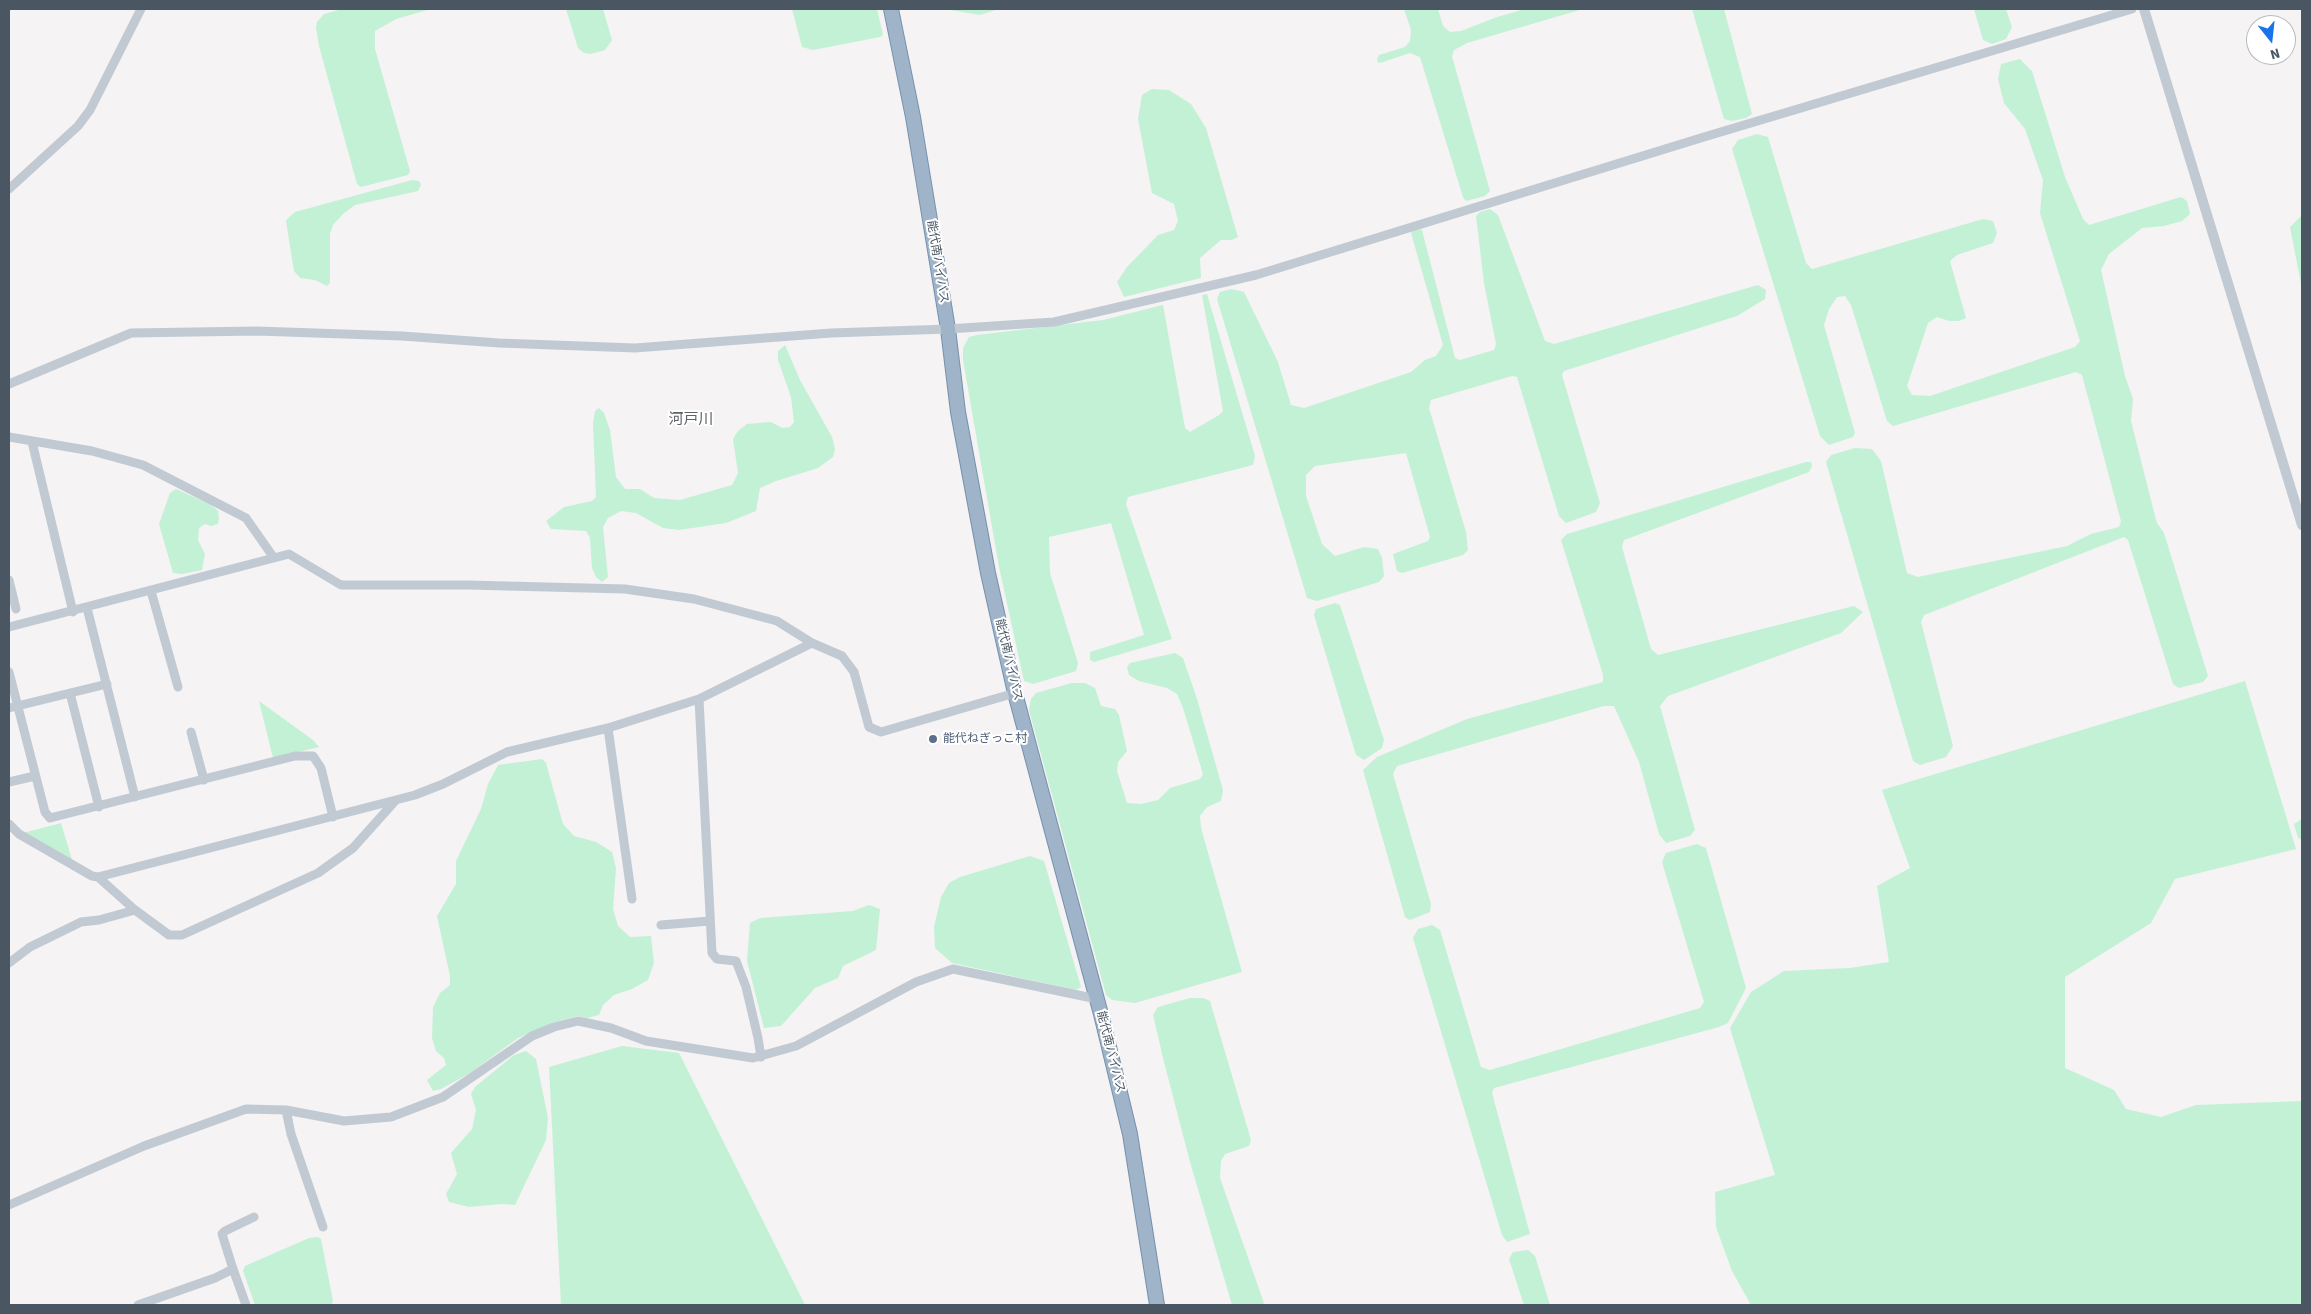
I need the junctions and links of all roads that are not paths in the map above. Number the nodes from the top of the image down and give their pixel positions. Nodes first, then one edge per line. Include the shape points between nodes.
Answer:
1 (142, 9) edge
2 (891, 9) edge
3 (2132, 9) edge
4 (2144, 9) edge
5 (9, 189) edge
6 (948, 329) junction
7 (9, 384) edge
8 (9, 437) edge
9 (32, 442) junction
10 (2302, 525) edge
11 (274, 558) junction
12 (9, 580) edge
13 (151, 591) junction
14 (87, 608) junction
15 (16, 609) dead end
16 (73, 612) junction
17 (9, 627) edge
18 (812, 643) junction
19 (9, 672) edge
20 (107, 684) junction
21 (178, 687) dead end
22 (70, 693) junction
23 (1015, 693) junction
24 (699, 699) junction
25 (13, 707) edge
26 (608, 728) junction
27 (191, 732) dead end
28 (35, 776) junction
29 (204, 780) junction
30 (9, 782) edge
31 (136, 797) junction
32 (396, 799) junction
33 (99, 807) junction
34 (333, 817) junction
35 (9, 824) edge
36 (98, 877) junction
37 (632, 898) dead end
38 (136, 910) junction
39 (710, 921) junction
40 (661, 925) dead end
41 (9, 963) edge
42 (1097, 1000) junction
43 (761, 1057) junction
44 (286, 1110) junction
45 (9, 1205) edge
46 (254, 1217) dead end
47 (323, 1227) dead end
48 (233, 1269) junction
49 (138, 1305) edge
50 (246, 1305) edge
51 (1157, 1305) edge

1 - 5 street via 82,121
2 - 6 highway, 能代南バイパス via 914,117
3 - 6 street via 1256,275 1054,322
4 - 10 street
6 - 7 street via 830,333 635,348 300,332 131,333
6 - 23 highway, 能代南バイパス via 958,412
8 - 9 street
9 - 11 street via 92,451 143,465 246,518
9 - 16 street
11 - 13 street
11 - 18 street via 289,554 341,585 625,589 694,599 776,621
12 - 15 street
13 - 14 street
13 - 21 street
14 - 16 street
14 - 20 street
16 - 17 street
18 - 23 street via 842,656 854,672 869,727 881,732
18 - 24 street
19 - 25 street
20 - 22 street
20 - 31 street
22 - 25 street
22 - 33 street
23 - 42 highway, 能代南バイパス
24 - 26 street
24 - 39 street
25 - 28 street
26 - 32 street via 507,752 443,784
26 - 37 street
27 - 29 street
28 - 30 street
28 - 33 street via 45,812 50,818
29 - 31 street
29 - 34 street via 295,756 313,756 321,768
31 - 33 street
32 - 34 street
32 - 38 street via 353,848 318,873 182,935 169,935
34 - 36 street
35 - 36 street via 19,834
36 - 38 street
38 - 41 street via 81,922 30,947
39 - 40 street
39 - 43 street via 712,952 717,958 736,961 746,987
42 - 43 street via 953,969 916,982 796,1046
42 - 51 highway, 能代南バイパス via 1130,1134
43 - 44 street via 646,1041 611,1028 578,1021 532,1036 443,1097 391,1117 344,1121
44 - 45 street via 246,1109 144,1146
44 - 47 street
46 - 48 street via 222,1234
48 - 49 street
48 - 50 street

